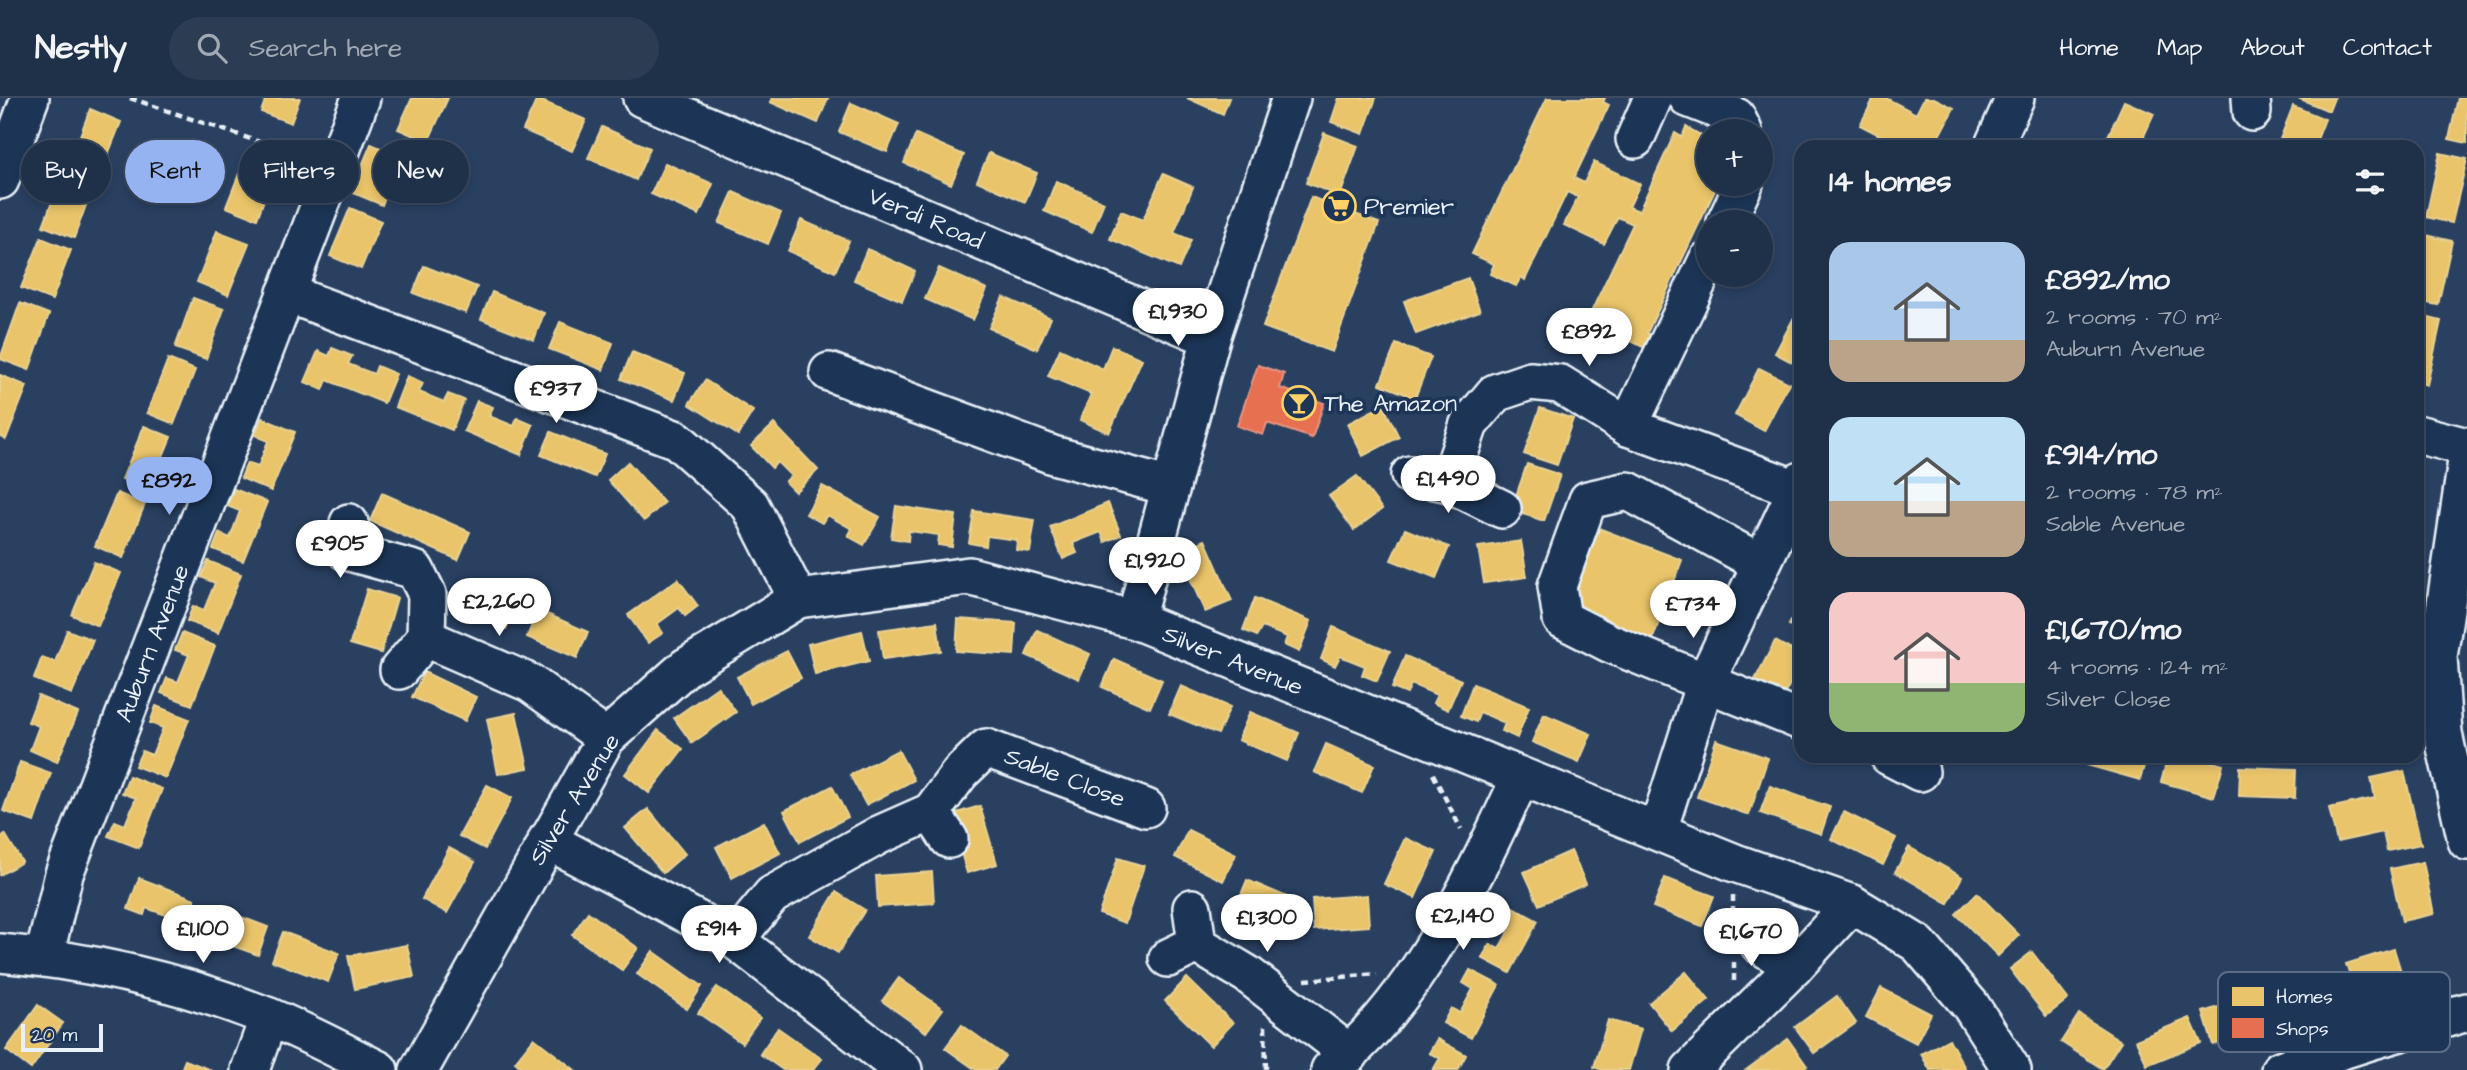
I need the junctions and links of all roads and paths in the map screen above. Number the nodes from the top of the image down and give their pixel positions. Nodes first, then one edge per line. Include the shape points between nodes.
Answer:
1 (30, 98) edge
2 (130, 98) edge
3 (361, 98) edge
4 (642, 98) edge
5 (1291, 98) edge
6 (1653, 98) edge
7 (1688, 98) edge
8 (2015, 98) edge
9 (1737, 119) edge
10 (1635, 139) dead end
11 (254, 140) edge
12 (345, 140) edge
13 (1996, 140) edge
14 (0, 180) edge
15 (320, 203) edge
16 (1696, 285) edge
17 (286, 293) junction
18 (1211, 338) junction
19 (829, 372) dead end
20 (1628, 427) junction
21 (2424, 436) edge
22 (2467, 447) edge
23 (2467, 461) edge
24 (1410, 475) dead end
25 (1449, 483) junction
26 (1794, 483) edge
27 (1171, 487) junction
28 (1794, 495) edge
29 (1502, 509) dead end
30 (349, 523) dead end
31 (1760, 563) junction
32 (2458, 588) edge
33 (798, 599) junction
34 (1135, 620) junction
35 (426, 638) junction
36 (399, 670) dead end
37 (1705, 683) junction
38 (1794, 718) edge
39 (2430, 734) edge
40 (606, 738) junction
41 (1433, 741) junction
42 (1521, 777) junction
43 (1146, 808) dead end
44 (1658, 830) junction
45 (547, 841) junction
46 (2467, 841) edge
47 (1481, 863) junction
48 (1852, 904) junction
49 (1192, 908) dead end
50 (735, 940) junction
51 (1759, 944) dead end
52 (0, 953) edge
53 (44, 957) junction
54 (1794, 967) junction
55 (1405, 990) junction
56 (1270, 992) junction
57 (2467, 1012) edge
58 (269, 1017) junction
59 (2450, 1017) edge
60 (2336, 1052) edge
61 (1340, 1062) edge
62 (250, 1070) edge
63 (379, 1070) edge
64 (419, 1070) edge
65 (903, 1070) edge
66 (1690, 1070) edge
67 (2012, 1070) edge
68 (2280, 1070) edge

1 - 14 street
2 - 11 path
3 - 12 street, Auburn Avenue
4 - 18 street, Verdi Road
5 - 18 street
6 - 10 street
7 - 9 street
8 - 13 street
15 - 17 street, Auburn Avenue
16 - 20 street
17 - 33 street via 677,440 750,505
17 - 53 street, Auburn Avenue via 64,874
18 - 27 street
19 - 27 street via 1053,455
20 - 25 street via 1560,384 1530,381 1495,393 1469,424
20 - 26 street
21 - 22 street
23 - 32 street
24 - 25 street
25 - 29 street
27 - 34 street
28 - 31 street
30 - 35 street via 346,551 415,570 427,594
31 - 37 street
31 - 37 street via 1628,492 1588,500 1557,586 1562,619
32 - 39 street via 2438,657
33 - 34 street, Silver Avenue via 969,576
33 - 40 street, Silver Avenue via 686,667
34 - 41 street, Silver Avenue
35 - 36 street
35 - 40 street via 530,683
37 - 38 street
37 - 44 street
39 - 46 street
40 - 45 street, Silver Avenue
41 - 42 street, Silver Avenue
41 - 47 path via 1427,760
42 - 44 street, Silver Avenue
42 - 47 street
43 - 50 street, Sable Close via 986,748 960,773 940,825 879,835 772,895
44 - 48 street, Silver Avenue
45 - 50 street
45 - 64 street, Silver Avenue
47 - 55 street
48 - 54 street
48 - 67 street, Silver Avenue via 1917,944 1971,1006
49 - 56 street via 1182,951 1247,974
50 - 65 street
51 - 54 street
52 - 53 street
53 - 58 street via 155,979
54 - 66 street
55 - 56 path via 1387,973 1280,982
55 - 61 street
56 - 61 street
57 - 59 street
58 - 62 street
58 - 63 street
60 - 68 street

